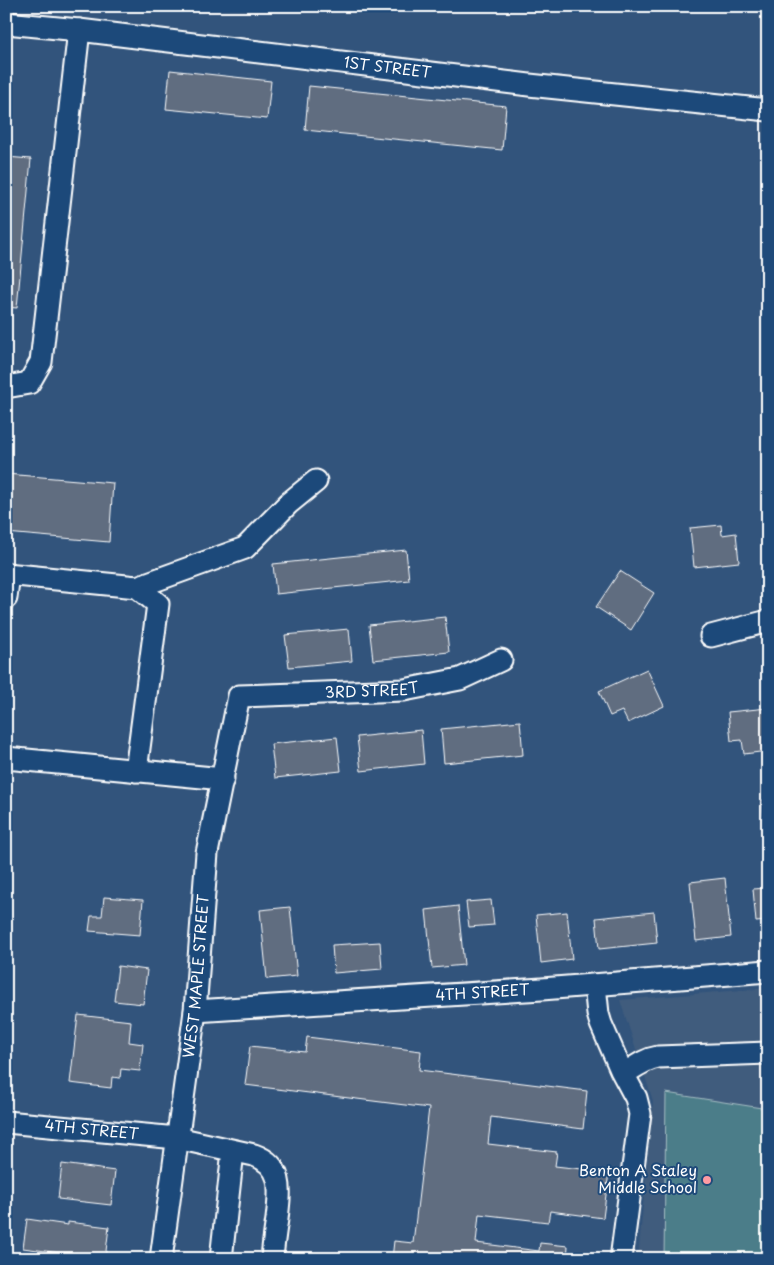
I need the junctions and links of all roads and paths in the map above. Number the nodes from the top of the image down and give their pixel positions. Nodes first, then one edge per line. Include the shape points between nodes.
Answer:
1 (6, 23) edge
2 (79, 30) junction
3 (768, 110) edge
4 (6, 387) edge
5 (316, 480) dead end
6 (8, 574) edge
7 (138, 587) junction
8 (6, 598) edge
9 (768, 621) edge
10 (712, 636) dead end
11 (501, 660) dead end
12 (239, 696) joint
13 (6, 758) edge
14 (136, 771) junction
15 (222, 779) junction
16 (768, 971) edge
17 (595, 985) junction
18 (195, 1011) junction
19 (768, 1053) edge
20 (624, 1074) junction
21 (6, 1122) edge
22 (177, 1138) junction
23 (233, 1151) junction
24 (161, 1259) edge
25 (221, 1259) edge
26 (272, 1259) edge
27 (621, 1259) edge

1 - 2 street, 1ST STREET
2 - 3 street, 1ST STREET via 529,85
2 - 4 street via 41,362 29,383
5 - 7 street via 245,548
6 - 7 street
6 - 8 street
7 - 14 street via 158,604
9 - 10 street
11 - 12 street, 3RD STREET via 460,679 404,690
12 - 15 street, WEST MAPLE STREET
13 - 14 street
14 - 15 street
15 - 18 street, WEST MAPLE STREET via 207,853
16 - 17 street, 4TH STREET
17 - 18 street, 4TH STREET
17 - 20 street via 598,1014
18 - 22 street, WEST MAPLE STREET
19 - 20 street via 651,1058
20 - 27 street via 640,1114
21 - 22 street, 4TH STREET
22 - 23 street, 4TH STREET
22 - 24 street, WEST MAPLE STREET
23 - 25 street
23 - 26 street, 4TH STREET via 264,1159 277,1176 280,1185

